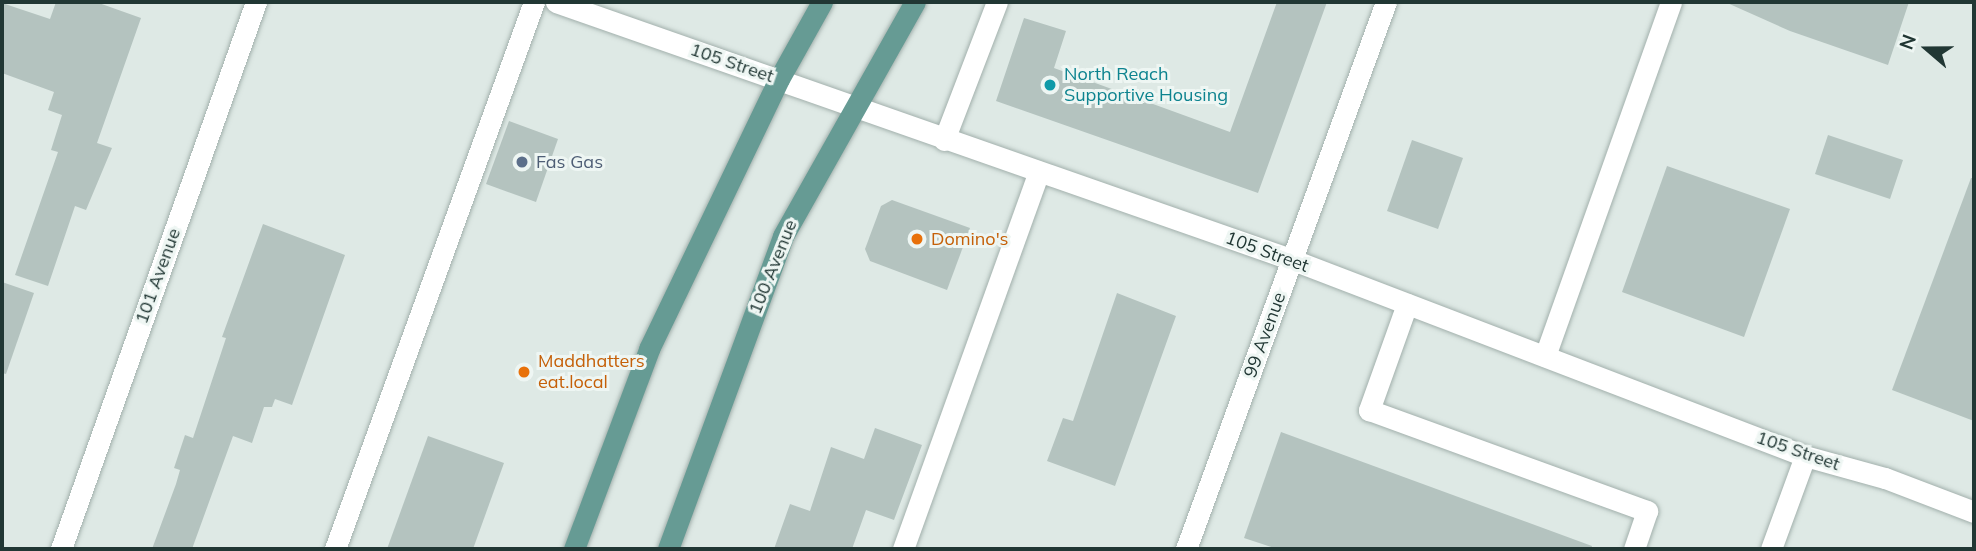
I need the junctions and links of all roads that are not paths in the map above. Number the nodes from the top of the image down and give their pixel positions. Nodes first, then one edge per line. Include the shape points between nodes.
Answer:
1 (256, 2) edge
2 (534, 2) edge
3 (556, 2) edge
4 (822, 2) edge
5 (915, 2) edge
6 (997, 2) edge
7 (1386, 2) edge
8 (1671, 2) edge
9 (779, 79) junction
10 (853, 108) junction
11 (944, 139) junction
12 (1039, 172) junction
13 (1293, 260) junction
14 (1407, 304) junction
15 (1545, 356) junction
16 (1805, 456) junction
17 (1974, 512) edge
18 (61, 549) edge
19 (335, 549) edge
20 (574, 549) edge
21 (668, 549) edge
22 (903, 549) edge
23 (1186, 549) edge
24 (1633, 549) edge
25 (1771, 549) edge

1 - 18 street, 101 Avenue
2 - 19 street
3 - 9 street, 105 Street
4 - 9 main road
5 - 10 main road, 100 Avenue
6 - 11 street
7 - 13 street, 99 Avenue
8 - 15 street
9 - 10 street, 105 Street
9 - 20 main road via 649,349
10 - 11 street, 105 Street
10 - 21 main road, 100 Avenue via 783,236
11 - 12 street, 105 Street
12 - 13 street, 105 Street
12 - 22 street
13 - 14 street, 105 Street
13 - 23 street, 99 Avenue
14 - 15 street, 105 Street
14 - 24 street via 1368,410 1647,511
15 - 16 street, 105 Street
16 - 17 street, 105 Street via 1885,478
16 - 25 street

